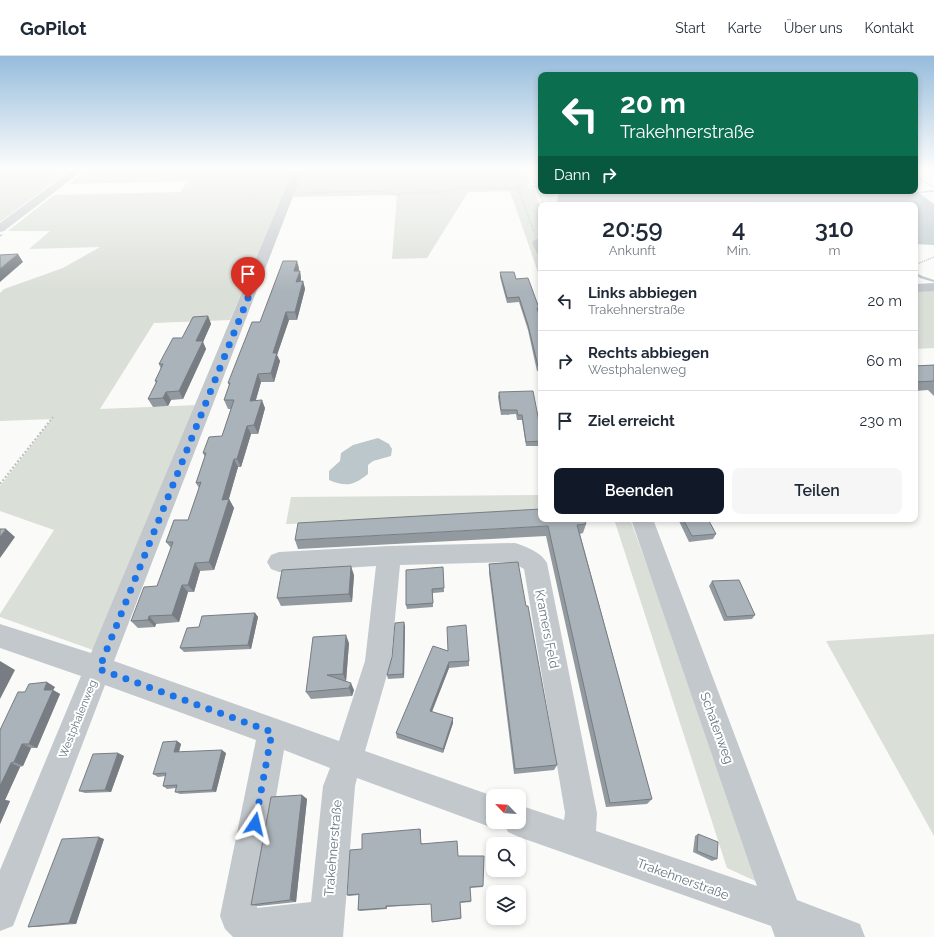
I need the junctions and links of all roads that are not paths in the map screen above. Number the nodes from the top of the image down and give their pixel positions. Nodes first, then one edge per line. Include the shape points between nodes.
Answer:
1 (26, 209) edge
2 (283, 209) edge
3 (0, 229) edge
4 (934, 287) edge
5 (918, 288) edge
6 (643, 522) edge
7 (389, 556) junction
8 (280, 562) dead end
9 (0, 636) edge
10 (99, 669) junction
11 (272, 732) junction
12 (348, 760) junction
13 (486, 809) edge
14 (526, 823) edge
15 (579, 842) junction
16 (0, 913) edge
17 (789, 926) edge
18 (326, 928) edge
19 (847, 937) edge

1 - 3 street
2 - 10 street, Westphalenweg
4 - 5 street
6 - 17 street, Schatenweg
7 - 8 street, Kramers Feld
7 - 12 street via 378,661
7 - 15 street, Kramers Feld via 515,552 535,563 582,813
9 - 10 street
10 - 11 street
10 - 16 street, Westphalenweg
11 - 12 street
11 - 18 street via 238,916 248,927
12 - 13 street
12 - 18 street, Trakehnerstraße via 339,786
14 - 15 street, Trakehnerstraße
15 - 17 street, Trakehnerstraße
17 - 19 street, Trakehnerstraße via 821,926

